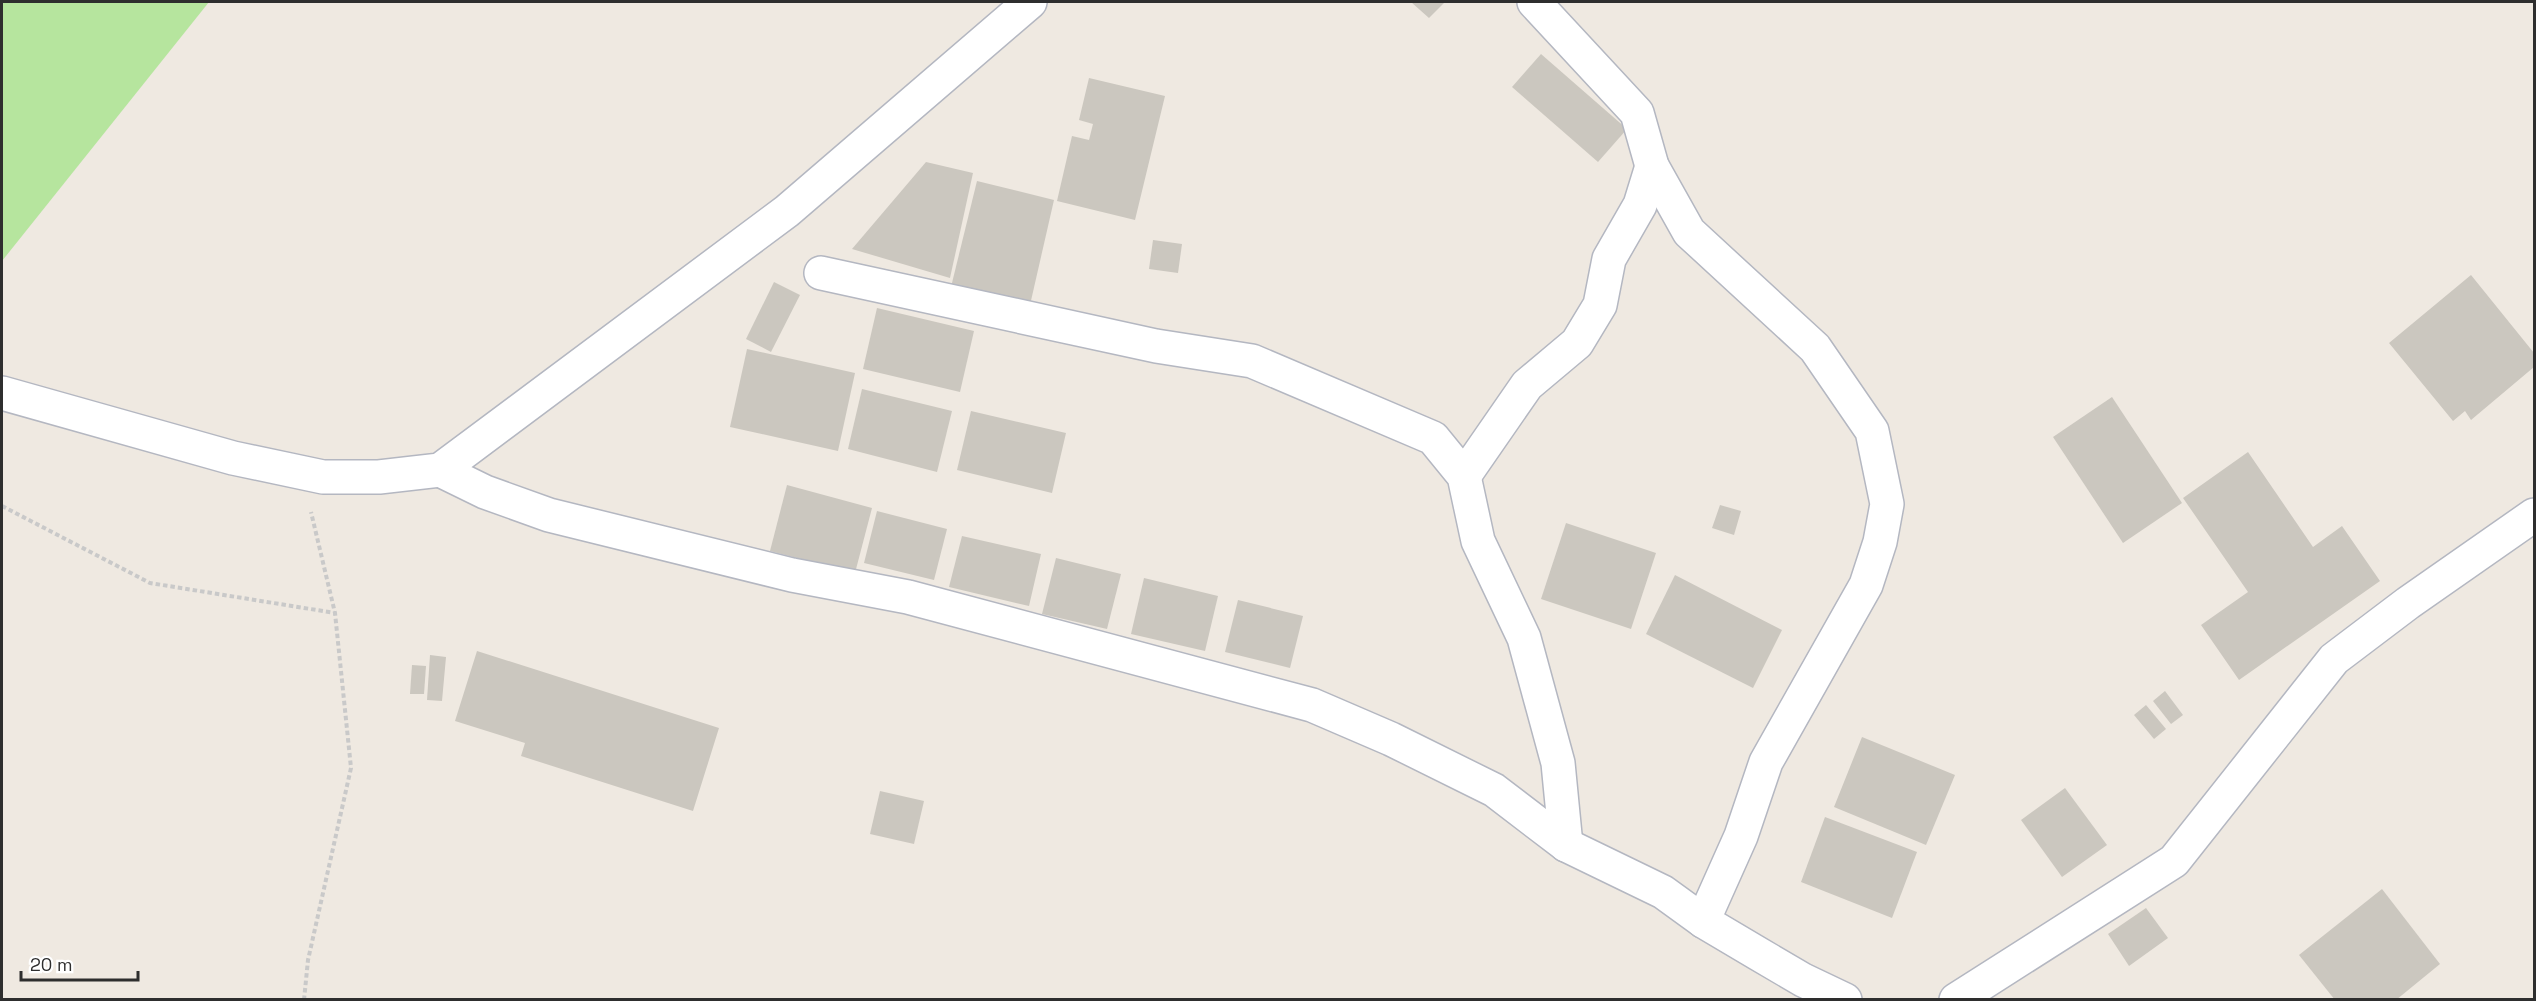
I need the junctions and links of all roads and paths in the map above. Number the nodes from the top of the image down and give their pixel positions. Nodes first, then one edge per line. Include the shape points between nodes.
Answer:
1 (1030, 2) edge
2 (1534, 2) edge
3 (1652, 166) junction
4 (821, 273) dead end
5 (2, 393) edge
6 (440, 470) junction
7 (301, 473) junction
8 (1464, 476) junction
9 (2, 506) edge
10 (2535, 515) edge
11 (335, 613) junction
12 (1566, 845) junction
13 (1703, 921) junction
14 (304, 999) edge
15 (1845, 999) edge
16 (1956, 999) edge

1 - 6 street via 787,211
2 - 3 street via 1637,113
3 - 8 street via 1640,205 1610,260 1600,305 1577,344 1527,385
3 - 13 street via 1689,232 1815,348 1872,431 1887,504 1866,585 1766,762 1741,836
4 - 8 street via 1156,346 1252,361 1433,438
5 - 7 street via 233,458
6 - 7 street via 379,477
6 - 12 street via 485,492 549,515 748,564 908,597 1312,705 1494,790
7 - 11 path
8 - 12 street via 1478,541 1524,638 1558,763
9 - 11 path via 150,583
10 - 16 street via 2334,659 2175,861
11 - 14 path via 351,768 308,960
12 - 13 street via 1663,892
13 - 15 street via 1803,980

